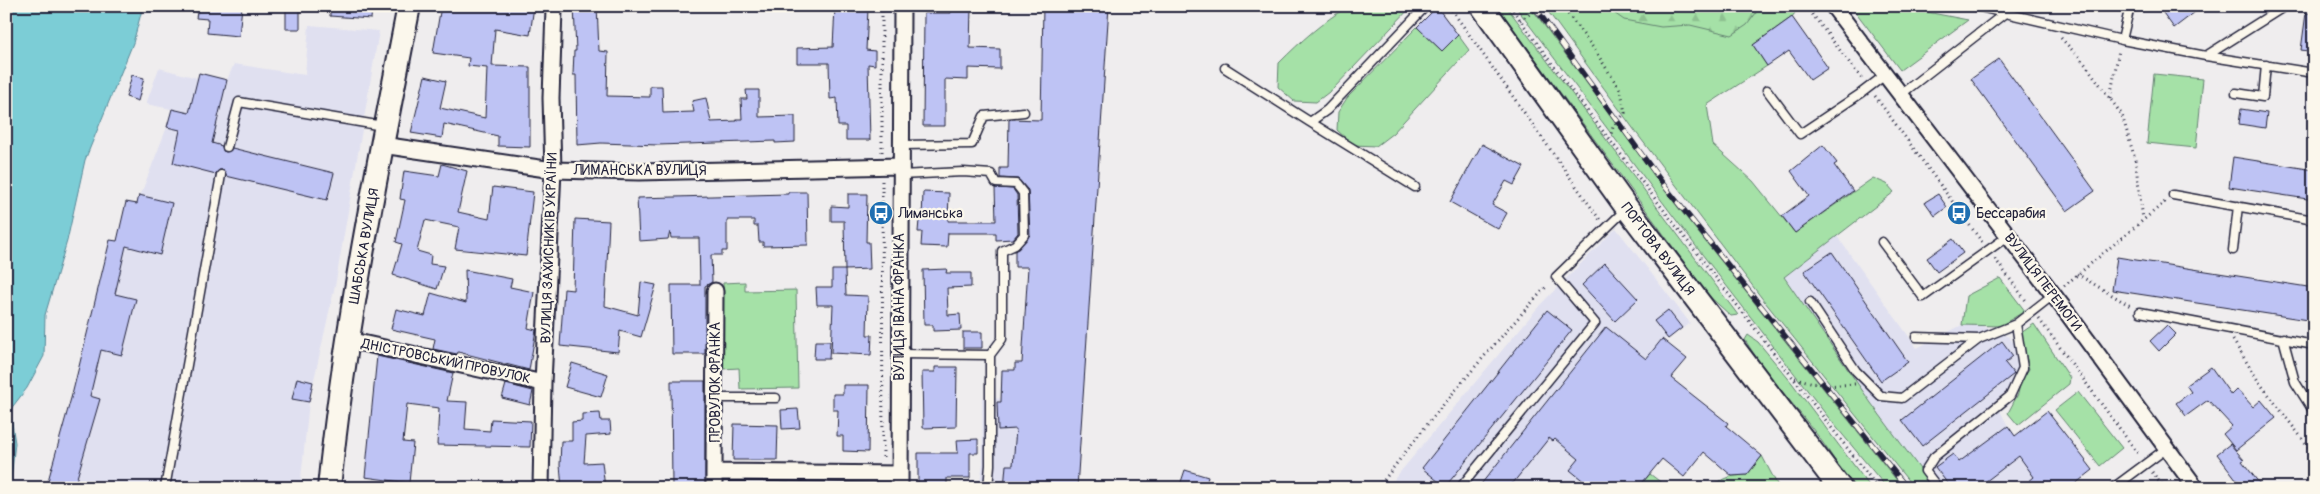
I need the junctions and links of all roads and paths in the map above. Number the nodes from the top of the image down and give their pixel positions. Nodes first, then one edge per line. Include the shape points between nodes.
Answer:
1 (409, 6) edge
2 (882, 6) edge
3 (902, 6) edge
4 (1426, 6) edge
5 (1449, 6) edge
6 (1482, 6) edge
7 (1510, 6) edge
8 (1538, 6) edge
9 (1562, 6) edge
10 (1833, 6) edge
11 (1975, 6) edge
12 (2130, 6) edge
13 (2285, 6) edge
14 (554, 9) dead end
15 (2005, 12) junction
16 (1520, 20) junction
17 (2046, 22) junction
18 (2122, 40) junction
19 (2206, 56) junction
20 (2266, 65) junction
21 (1225, 68) dead end
22 (2314, 73) edge
23 (1885, 75) junction
24 (1767, 90) dead end
25 (1900, 94) junction
26 (2236, 94) dead end
27 (2110, 98) junction
28 (1024, 112) dead end
29 (1310, 122) junction
30 (383, 136) junction
31 (1610, 139) junction
32 (900, 145) junction
33 (227, 147) dead end
34 (882, 166) junction
35 (553, 170) junction
36 (900, 170) junction
37 (221, 175) dead end
38 (1415, 187) dead end
39 (2173, 195) joint
40 (2238, 206) junction
41 (1627, 208) junction
42 (2143, 219) junction
43 (2314, 220) edge
44 (1606, 229) junction
45 (2008, 236) junction
46 (1882, 242) dead end
47 (2233, 250) dead end
48 (2077, 274) junction
49 (1556, 277) junction
50 (715, 291) dead end
51 (2054, 295) junction
52 (1810, 302) dead end
53 (2140, 312) joint
54 (2016, 324) junction
55 (2225, 327) junction
56 (1916, 337) dead end
57 (2283, 338) junction
58 (1978, 339) junction
59 (348, 340) junction
60 (2314, 345) edge
61 (899, 354) junction
62 (990, 355) junction
63 (1793, 378) junction
64 (543, 383) junction
65 (1868, 383) junction
66 (715, 398) junction
67 (776, 398) dead end
68 (2314, 412) edge
69 (2167, 448) junction
70 (2314, 454) edge
71 (882, 474) junction
72 (714, 480) edge
73 (900, 481) edge
74 (165, 488) edge
75 (329, 488) edge
76 (541, 488) edge
77 (988, 488) edge
78 (1378, 488) edge
79 (1460, 488) edge
80 (1840, 488) edge
81 (1878, 488) edge
82 (1938, 488) edge
83 (2113, 488) edge
84 (2196, 488) edge

1 - 30 main road, ШАБСЬКА ВУЛИЦЯ
2 - 34 path
3 - 32 street, ВУЛИЦЯ ІВАНА ФРАНКА
4 - 29 lane via 1327,110
5 - 44 path
6 - 41 main road, ПОРТОВА ВУЛИЦЯ
7 - 16 path
8 - 16 path
9 - 31 path via 1621,91 1625,113 1613,126
10 - 23 street, ВУЛИЦЯ ПЕРЕМОГИ
11 - 15 lane
12 - 18 lane
13 - 19 lane
14 - 35 street, ВУЛИЦЯ ЗАХИСНИКІВ УКРАЇНИ
15 - 17 lane
15 - 25 lane
16 - 31 path
17 - 18 lane
17 - 27 path via 2085,64
18 - 19 lane
18 - 27 path
19 - 20 lane
20 - 22 lane
20 - 26 lane via 2263,97
21 - 29 lane
23 - 24 lane via 1800,134
23 - 25 street, ВУЛИЦЯ ПЕРЕМОГИ
25 - 45 street, ВУЛИЦЯ ПЕРЕМОГИ
27 - 42 path via 2122,115 2135,159
28 - 32 lane via 984,116 972,144
29 - 38 lane
30 - 33 lane via 239,102
30 - 35 street, ЛИМАНСЬКА ВУЛИЦЯ
30 - 59 main road, ШАБСЬКА ВУЛИЦЯ
31 - 63 path
32 - 36 street, ВУЛИЦЯ ІВАНА ФРАНКА
34 - 35 street, ЛИМАНСЬКА ВУЛИЦЯ via 639,172
34 - 36 street, ЛИМАНСЬКА ВУЛИЦЯ
34 - 71 path
35 - 64 street, ВУЛИЦЯ ЗАХИСНИКІВ УКРАЇНИ
36 - 61 street, ВУЛИЦЯ ІВАНА ФРАНКА
36 - 62 lane via 991,174 996,183 1016,184 1023,193 1024,235 1015,245 1002,251 1002,339
37 - 74 lane
39 - 40 lane
39 - 42 path
40 - 43 lane
40 - 47 lane
41 - 44 lane
41 - 80 main road, ПОРТОВА ВУЛИЦЯ
42 - 48 path
44 - 49 lane
45 - 46 lane via 1923,297
45 - 51 street, ВУЛИЦЯ ПЕРЕМОГИ
48 - 51 path
48 - 53 path
49 - 78 path via 1496,341
49 - 79 lane via 1594,323
50 - 66 street, ПРОВУЛОК ФРАНКА
51 - 54 lane
51 - 69 street, ВУЛИЦЯ ПЕРЕМОГИ
52 - 65 lane via 1856,371
53 - 55 lane
54 - 58 lane
54 - 82 lane via 2023,368 2010,396 1934,457 1925,471
55 - 57 lane
55 - 70 path via 2259,382
56 - 58 lane
57 - 60 lane
57 - 68 lane via 2294,382
58 - 65 lane via 1902,398 1881,396
59 - 64 street, ДНІСТРОВСЬКИЙ ПРОВУЛОК
59 - 75 main road, ШАБСЬКА ВУЛИЦЯ
61 - 62 lane
61 - 73 street, ВУЛИЦЯ ІВАНА ФРАНКА
62 - 77 lane
63 - 65 path via 1825,386
63 - 81 path
64 - 76 street, ВУЛИЦЯ ЗАХИСНИКІВ УКРАЇНИ
66 - 67 lane
66 - 72 street, ПРОВУЛОК ФРАНКА
69 - 83 lane
69 - 84 street, ВУЛИЦЯ ПЕРЕМОГИ
71 - 72 street, ПРОВУЛОК ФРАНКА
71 - 73 street, ПРОВУЛОК ФРАНКА

